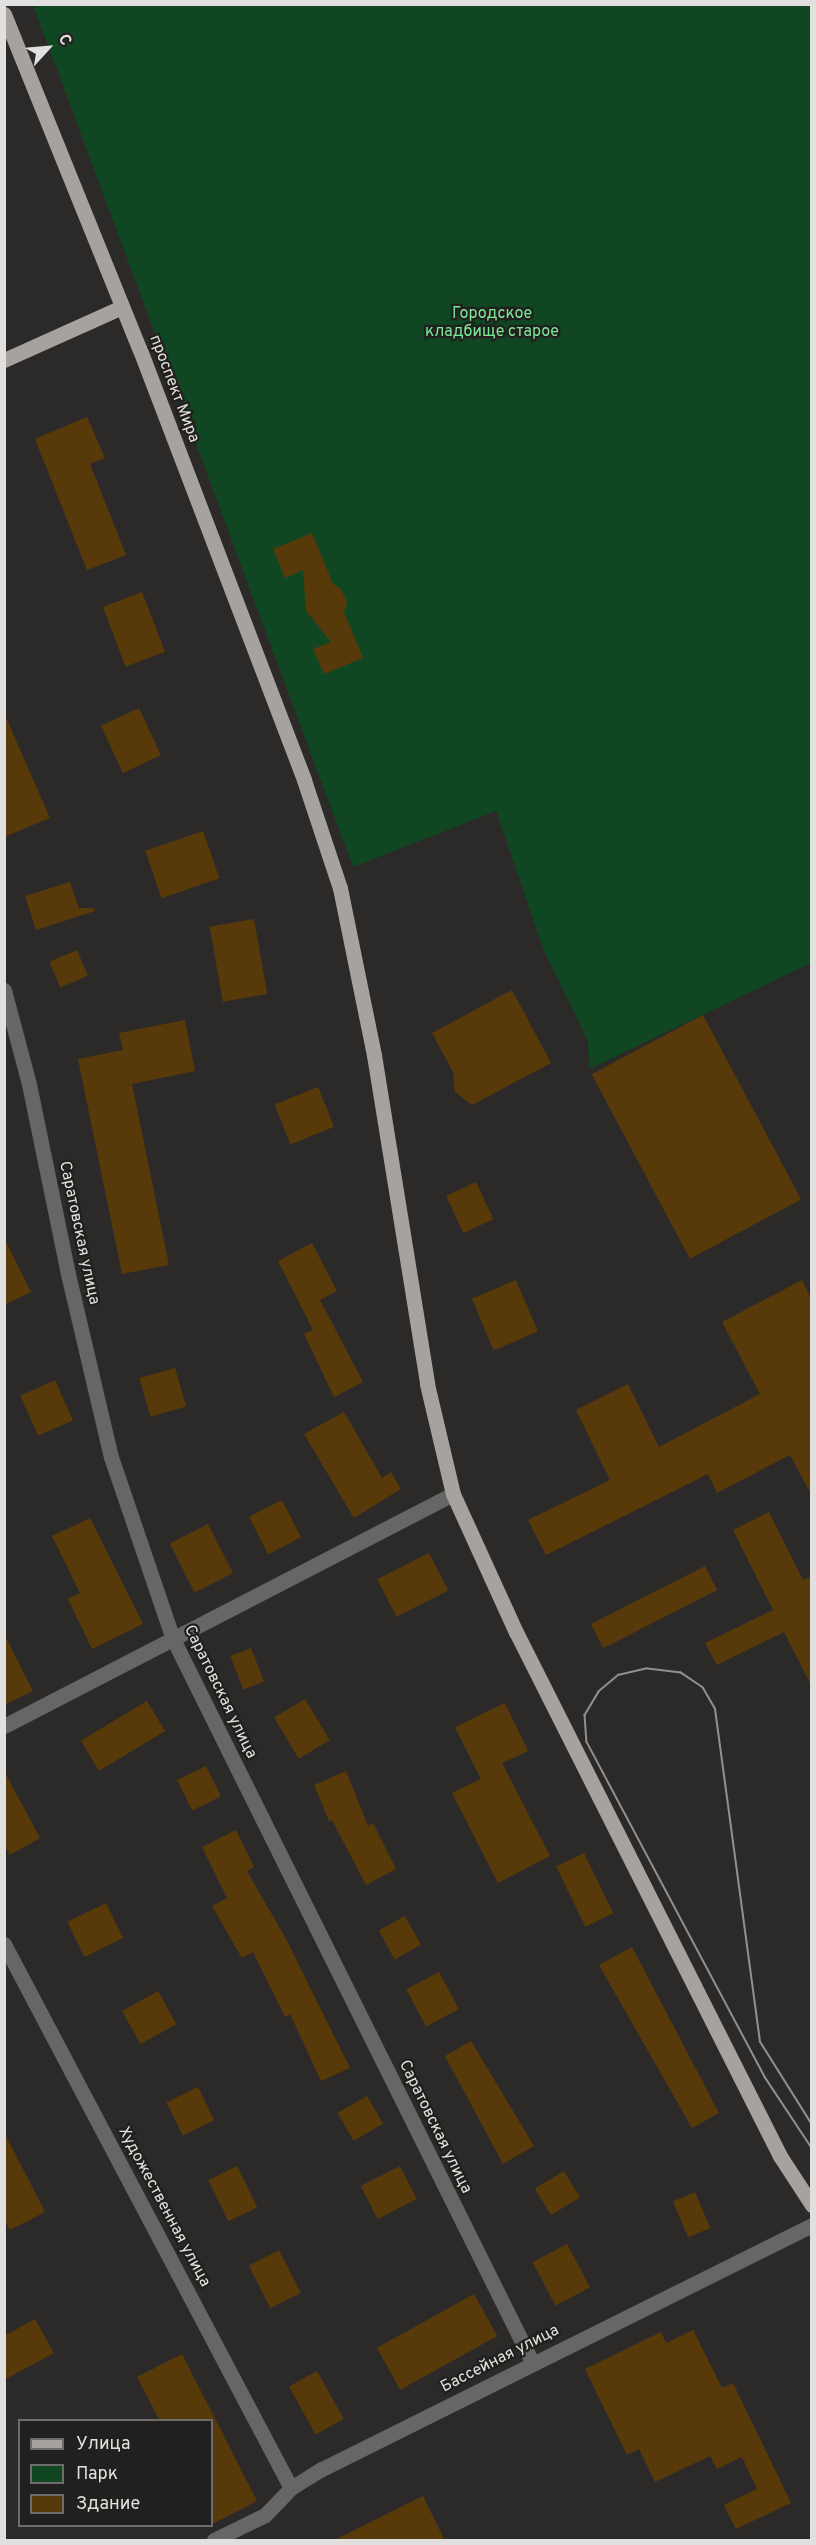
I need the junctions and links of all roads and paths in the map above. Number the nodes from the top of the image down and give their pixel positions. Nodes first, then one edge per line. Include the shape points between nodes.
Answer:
1 (4, 14) edge
2 (122, 307) junction
3 (4, 360) edge
4 (4, 990) edge
5 (453, 1494) junction
6 (173, 1639) junction
7 (4, 1726) edge
8 (4, 1944) edge
9 (812, 2205) edge
10 (812, 2225) edge
11 (532, 2362) junction
12 (291, 2488) junction
13 (214, 2541) edge

1 - 2 main road, проспект Мира
2 - 3 main road
2 - 5 main road, проспект Мира via 304,780 340,888 359,969 427,1384
4 - 6 street, Саратовская улица via 29,1084 111,1457
5 - 6 street
5 - 9 main road, проспект Мира via 516,1632 780,2156
6 - 7 street
6 - 11 street, Саратовская улица
8 - 12 street, Художественная улица
10 - 11 street, Бассейная улица
11 - 12 street, Бассейная улица
12 - 13 street, Бассейная улица via 265,2515

